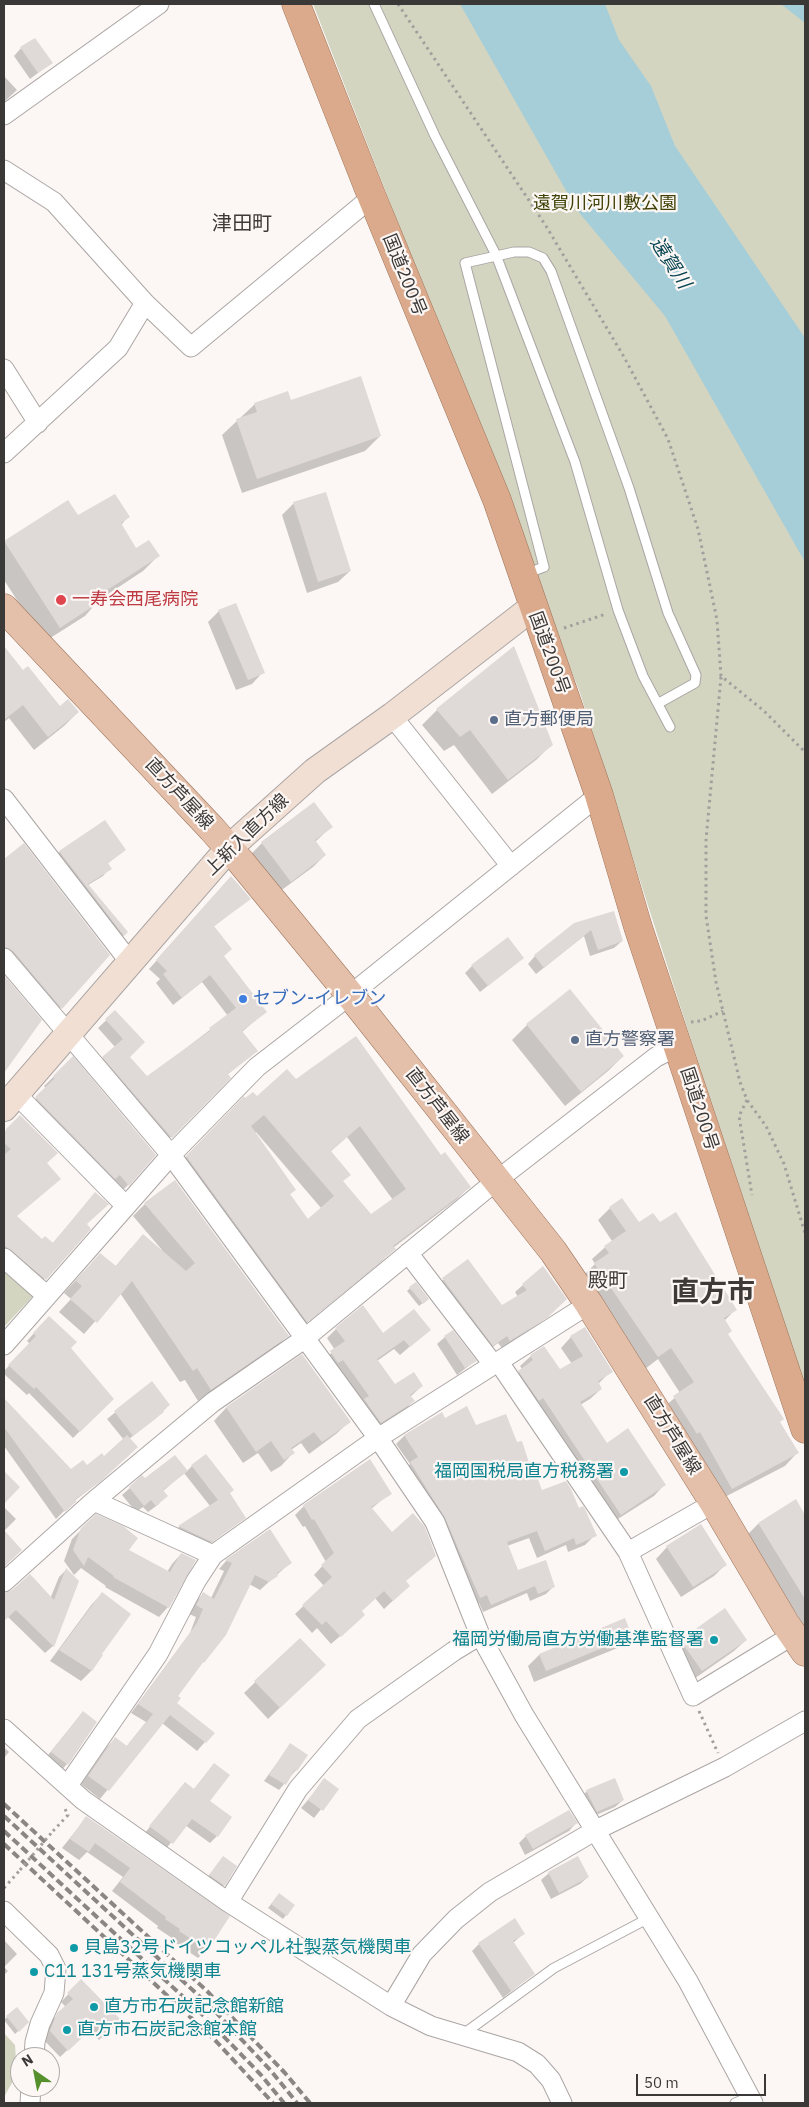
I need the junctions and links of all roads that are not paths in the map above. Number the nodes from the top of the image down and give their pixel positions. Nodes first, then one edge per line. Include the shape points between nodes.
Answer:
1 (159, 4) edge
2 (296, 4) edge
3 (374, 4) edge
4 (4, 114) edge
5 (4, 170) edge
6 (372, 197) junction
7 (496, 255) junction
8 (145, 303) junction
9 (4, 369) edge
10 (38, 423) junction
11 (4, 453) edge
12 (522, 575) junction
13 (533, 607) junction
14 (4, 608) edge
15 (659, 703) junction
16 (392, 716) junction
17 (670, 727) dead end
18 (599, 796) junction
19 (4, 800) edge
20 (229, 848) junction
21 (511, 866) junction
22 (4, 958) edge
23 (129, 961) junction
24 (350, 995) junction
25 (69, 1033) junction
26 (678, 1046) junction
27 (10, 1101) edge
28 (171, 1155) junction
29 (496, 1181) junction
30 (126, 1206) junction
31 (408, 1253) junction
32 (4, 1258) edge
33 (46, 1295) junction
34 (589, 1304) junction
35 (304, 1339) junction
36 (4, 1345) edge
37 (495, 1363) junction
38 (805, 1429) edge
39 (378, 1438) junction
40 (94, 1501) junction
41 (714, 1503) junction
42 (628, 1552) junction
43 (213, 1555) junction
44 (4, 1582) edge
45 (480, 1634) junction
46 (799, 1644) edge
47 (805, 1721) edge
48 (4, 1729) edge
49 (68, 1785) junction
50 (596, 1830) junction
51 (228, 1902) junction
52 (4, 1911) edge
53 (649, 1918) junction
54 (391, 2006) junction
55 (462, 2035) junction
56 (35, 2047) edge
57 (746, 2101) edge
58 (562, 2103) edge

1 - 4 street
2 - 6 highway, 国道200号
3 - 7 lane via 435,136
5 - 8 street via 54,202
6 - 8 street via 191,347
6 - 12 highway, 国道200号 via 497,500
7 - 12 lane via 465,263 544,568
7 - 15 lane via 575,462 618,610 643,676
7 - 15 lane via 529,252 543,258 551,271 629,488 668,613 696,675 695,683
8 - 10 street via 118,348
9 - 10 street
10 - 11 street
12 - 13 highway, 国道200号
13 - 16 main road, 上新入直方線
13 - 18 highway, 国道200号
14 - 20 main road, 直方芦屋線
15 - 17 lane
16 - 20 main road, 上新入直方線 via 315,771
16 - 21 street
18 - 21 street
18 - 26 highway, 国道200号 via 638,928
19 - 23 street
20 - 23 main road, 上新入直方線
20 - 24 main road, 直方芦屋線
21 - 24 street
22 - 25 street
23 - 25 main road, 上新入直方線
24 - 28 street via 256,1067
24 - 29 main road, 直方芦屋線
25 - 27 main road, 上新入直方線
25 - 28 street
26 - 29 street via 656,1058
26 - 38 highway, 国道200号
27 - 30 street
28 - 30 street
28 - 35 street
29 - 31 street
29 - 34 main road, 直方芦屋線 via 553,1252
30 - 33 street
31 - 35 street
31 - 37 street
32 - 33 street
33 - 36 street
34 - 37 street
34 - 41 main road, 直方芦屋線
35 - 39 street
35 - 40 street via 213,1402
37 - 39 street
37 - 42 street
39 - 43 street
39 - 45 street via 435,1522
40 - 43 street
40 - 44 street
41 - 42 street
41 - 46 main road, 直方芦屋線
42 - 46 street via 693,1696
43 - 49 street via 158,1654
45 - 50 street via 524,1715
45 - 51 street via 358,1719 298,1789
47 - 50 street via 725,1767
48 - 49 street
49 - 51 street via 83,1800
50 - 53 street
50 - 54 street via 490,1892 456,1919 422,1954
51 - 54 street
52 - 56 street via 49,1955 56,1969 54,1993 40,2024
53 - 55 lane via 554,1968
53 - 57 street via 688,1980
54 - 55 street via 431,2026
55 - 58 street via 518,2052 537,2064 551,2080

